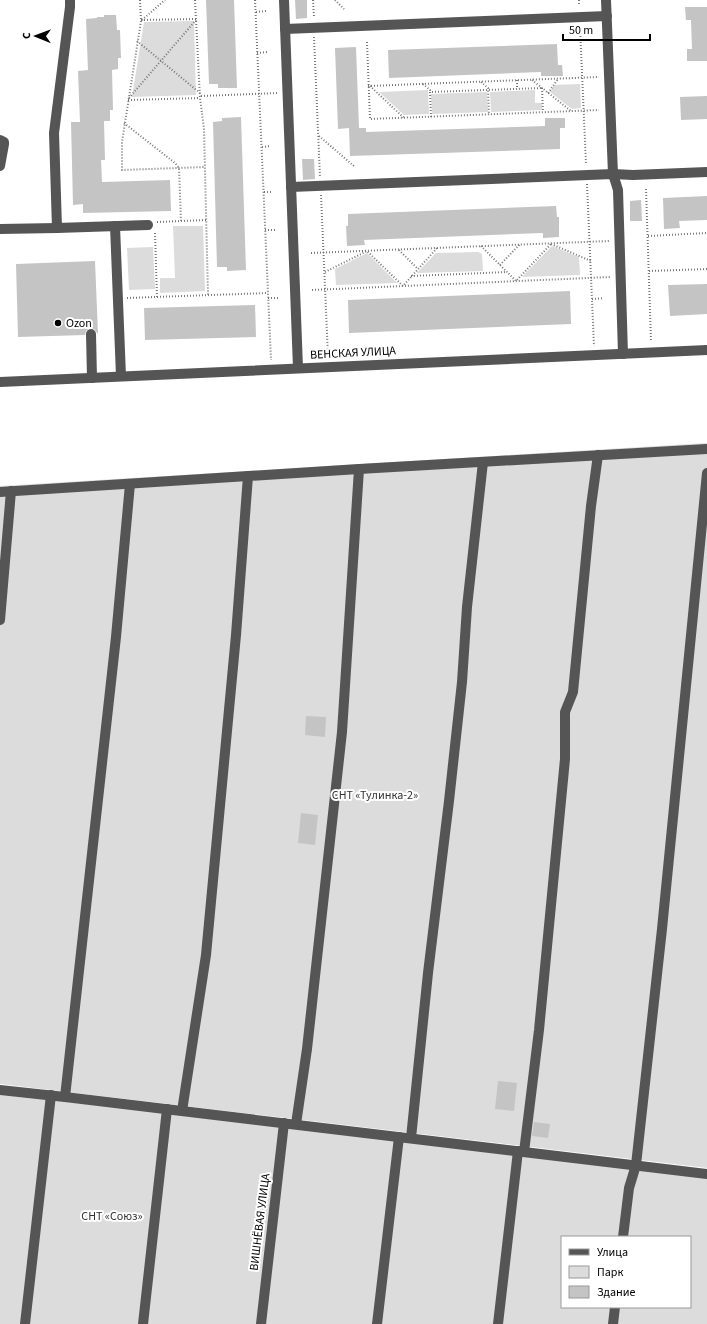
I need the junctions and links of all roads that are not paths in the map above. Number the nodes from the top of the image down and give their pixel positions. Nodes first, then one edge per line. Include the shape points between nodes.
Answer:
1 (70, 0) edge
2 (284, 0) edge
3 (606, 0) edge
4 (607, 16) junction
5 (285, 29) junction
6 (0, 140) edge
7 (0, 166) edge
8 (707, 172) edge
9 (613, 174) junction
10 (291, 188) junction
11 (151, 223) road end
12 (116, 226) junction
13 (57, 228) junction
14 (0, 229) edge
15 (90, 334) dead end
16 (707, 350) edge
17 (623, 354) junction
18 (298, 368) junction
19 (121, 376) junction
20 (92, 378) junction
21 (0, 382) edge
22 (707, 449) edge
23 (598, 455) junction
24 (483, 462) junction
25 (359, 469) junction
26 (707, 473) edge
27 (248, 476) junction
28 (130, 484) junction
29 (0, 492) edge
30 (11, 492) junction
31 (0, 620) edge
32 (0, 1090) edge
33 (51, 1095) junction
34 (65, 1097) junction
35 (167, 1109) junction
36 (182, 1111) junction
37 (284, 1123) junction
38 (296, 1124) junction
39 (399, 1137) junction
40 (411, 1138) junction
41 (521, 1151) junction
42 (636, 1165) junction
43 (707, 1174) edge
44 (624, 1236) edge
45 (615, 1308) edge
46 (25, 1324) edge
47 (143, 1324) edge
48 (261, 1324) edge
49 (377, 1324) edge
50 (498, 1324) edge
51 (613, 1324) edge

1 - 13 street via 54,133
2 - 5 street
3 - 4 street
4 - 5 street
4 - 9 street
5 - 10 street
6 - 7 street via 4,144
8 - 9 street
9 - 10 street
9 - 17 street via 618,190
10 - 18 street
11 - 12 street
12 - 13 street
12 - 19 street
13 - 14 street
15 - 20 street
16 - 17 street, ВЕНСКАЯ УЛИЦА
17 - 18 street, ВЕНСКАЯ УЛИЦА
18 - 19 street, ВЕНСКАЯ УЛИЦА
19 - 20 street, ВЕНСКАЯ УЛИЦА
20 - 21 street, ВЕНСКАЯ УЛИЦА
22 - 23 street
23 - 24 street
23 - 41 street via 573,692 565,712 564,767 539,1030
24 - 25 street
24 - 40 street via 461,690
25 - 27 street
25 - 38 street via 342,732 307,1049
26 - 42 street
27 - 28 street
27 - 36 street via 206,955
28 - 30 street
28 - 34 street via 115,645
29 - 30 street
30 - 31 street
32 - 33 street
33 - 34 street
33 - 46 street
34 - 35 street
35 - 36 street
35 - 47 street
36 - 37 street
37 - 38 street
37 - 48 street, ВИШНЁВАЯ УЛИЦА
38 - 39 street
39 - 40 street
39 - 49 street
40 - 41 street
41 - 42 street
41 - 50 street
42 - 43 street
42 - 44 street via 629,1188
45 - 51 street

